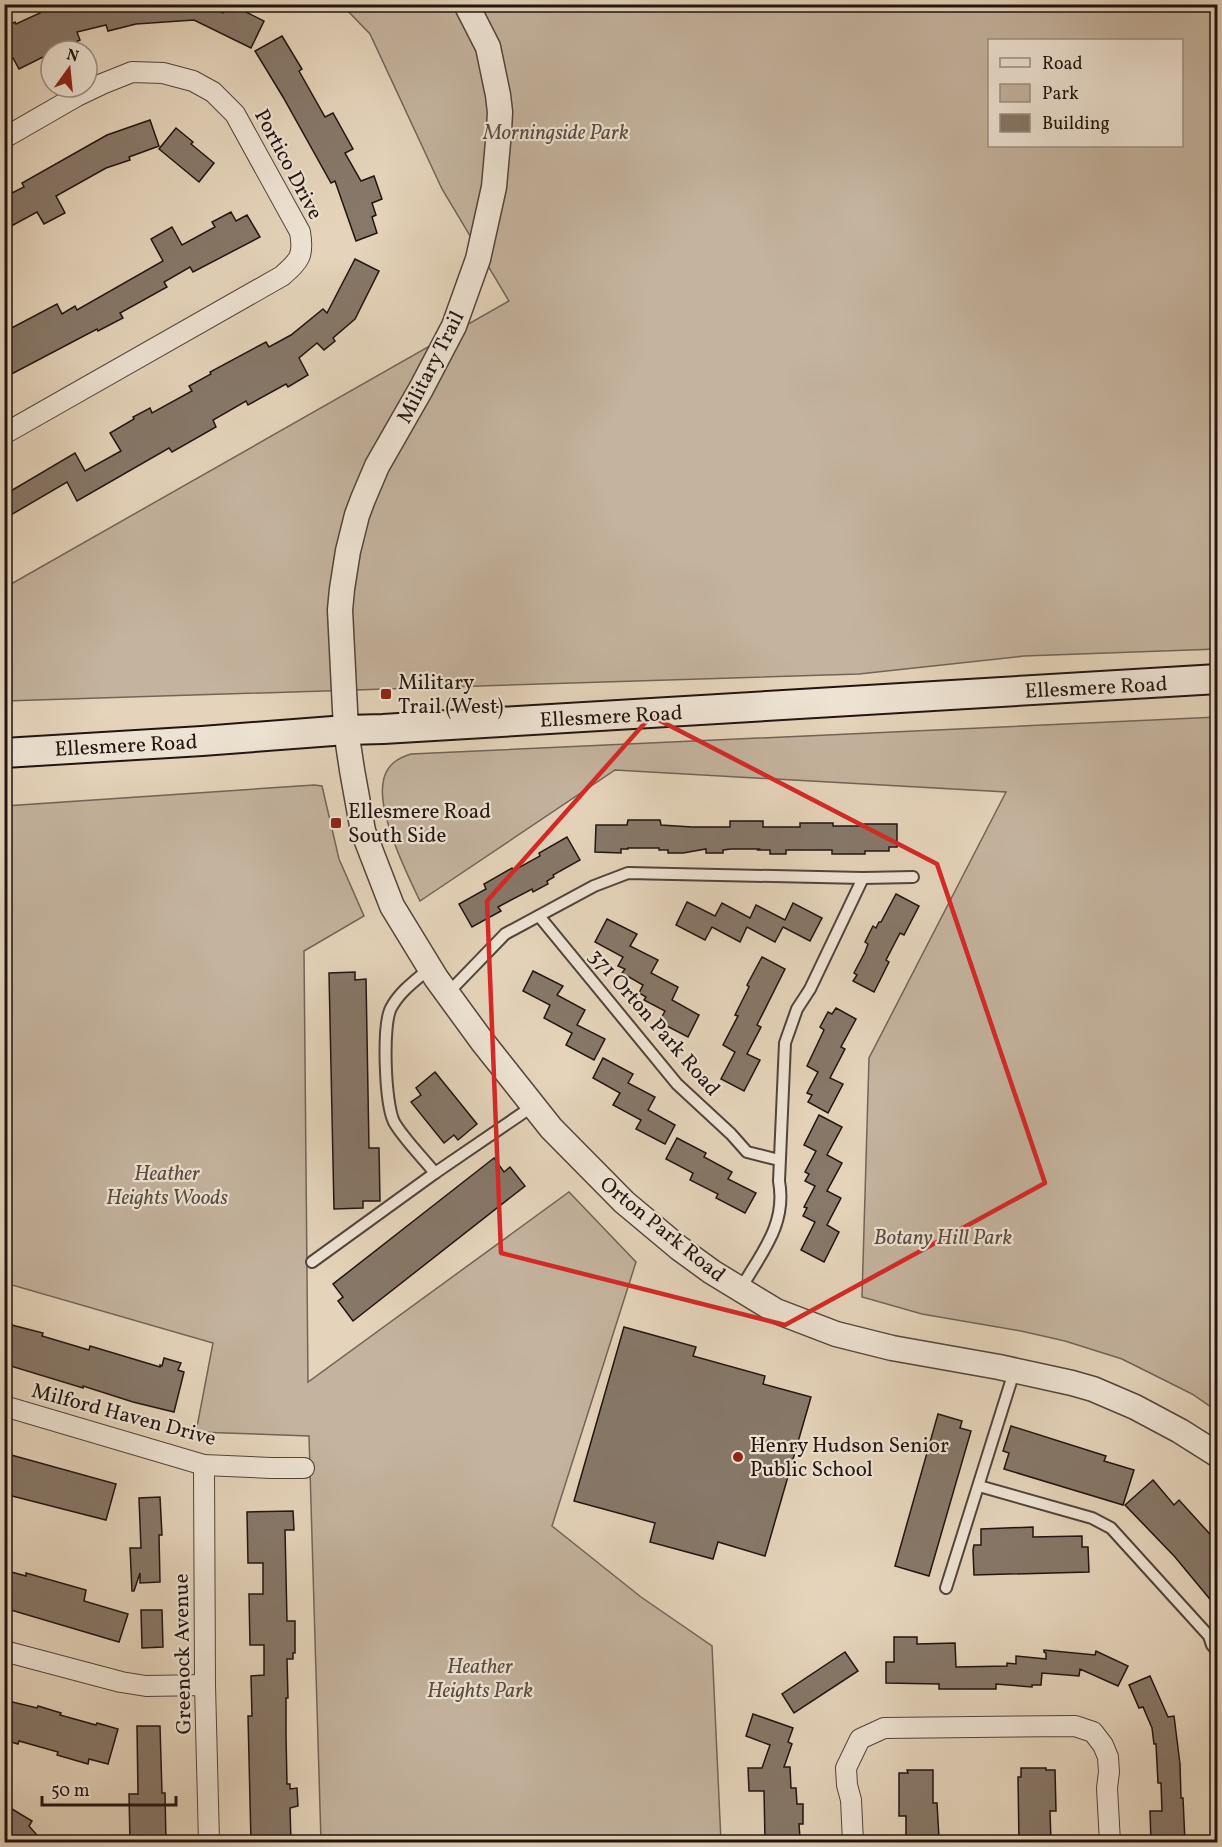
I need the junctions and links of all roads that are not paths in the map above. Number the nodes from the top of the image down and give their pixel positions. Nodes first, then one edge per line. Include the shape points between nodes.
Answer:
1 (465, 4) edge
2 (4, 138) edge
3 (4, 434) edge
4 (1218, 679) edge
5 (346, 730) junction
6 (4, 753) edge
7 (913, 877) dead end
8 (863, 878) junction
9 (539, 916) junction
10 (430, 968) junction
11 (448, 993) junction
12 (532, 1106) junction
13 (779, 1160) junction
14 (435, 1173) junction
15 (312, 1262) dead end
16 (740, 1290) junction
17 (1014, 1372) junction
18 (4, 1406) edge
19 (1218, 1455) edge
20 (204, 1465) junction
21 (304, 1468) dead end
22 (979, 1486) junction
23 (946, 1588) dead end
24 (4, 1651) edge
25 (1218, 1652) edge
26 (205, 1685) junction
27 (208, 1842) edge
28 (853, 1842) edge
29 (1110, 1842) edge

1 - 5 street, Military Trail via 488,47 498,95 494,187 475,268 454,326 377,466 357,515 340,610
2 - 3 street, Portico Drive via 85,92 132,72 163,73 193,81 213,92 235,114 300,232 303,252 282,276
4 - 5 main road, Ellesmere Road
5 - 6 main road, Ellesmere Road
5 - 10 street, Orton Park Road via 369,849 392,906
7 - 8 lane
8 - 9 lane via 628,873 594,886
8 - 13 lane via 797,1009 785,1043
9 - 11 lane via 505,934
9 - 13 lane, 371 Orton Park Road via 677,1084 747,1152
10 - 11 street, Orton Park Road
10 - 14 lane via 399,995 390,1010 387,1095 395,1124
11 - 12 street, Orton Park Road
12 - 14 lane
12 - 16 street, Orton Park Road via 624,1202 679,1248
13 - 16 lane via 781,1203 777,1224
14 - 15 lane
16 - 17 street, Orton Park Road via 776,1311 836,1334
17 - 19 street, Orton Park Road via 1093,1389 1135,1407
17 - 22 lane
18 - 20 street, Milford Haven Drive
20 - 21 street, Milford Haven Drive
20 - 26 street, Greenock Avenue
22 - 23 lane
22 - 25 lane via 1092,1518 1111,1528 1209,1636
24 - 26 street via 122,1682 146,1686
26 - 27 street, Greenock Avenue
28 - 29 street via 846,1767 860,1739 884,1728 970,1726 1075,1726 1093,1732 1108,1758

